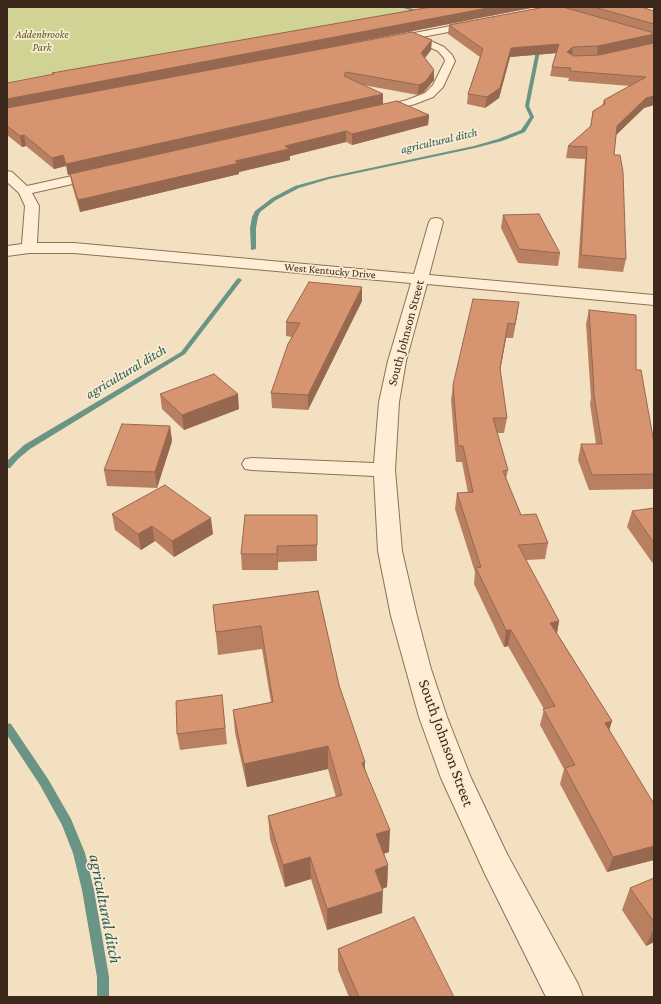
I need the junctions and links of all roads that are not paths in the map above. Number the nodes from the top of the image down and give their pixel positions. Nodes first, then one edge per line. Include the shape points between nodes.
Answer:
1 (487, 22) edge
2 (412, 36) junction
3 (381, 42) edge
4 (367, 113) edge
5 (110, 172) edge
6 (7, 175) edge
7 (24, 191) junction
8 (436, 222) dead end
9 (29, 248) junction
10 (7, 251) edge
11 (421, 279) junction
12 (654, 300) edge
13 (252, 464) dead end
14 (384, 470) junction
15 (565, 997) edge

1 - 2 street
2 - 3 street
2 - 4 street via 436,46 449,57 450,61 438,87 422,99
5 - 7 street
6 - 7 street
7 - 9 street via 32,206
8 - 11 street, South Johnson Street
9 - 10 street, West Kentucky Drive
9 - 11 street, West Kentucky Drive via 82,249
11 - 12 street, West Kentucky Drive
11 - 14 street, South Johnson Street via 392,383
13 - 14 street
14 - 15 street, South Johnson Street via 394,570 418,669 433,717 469,807

